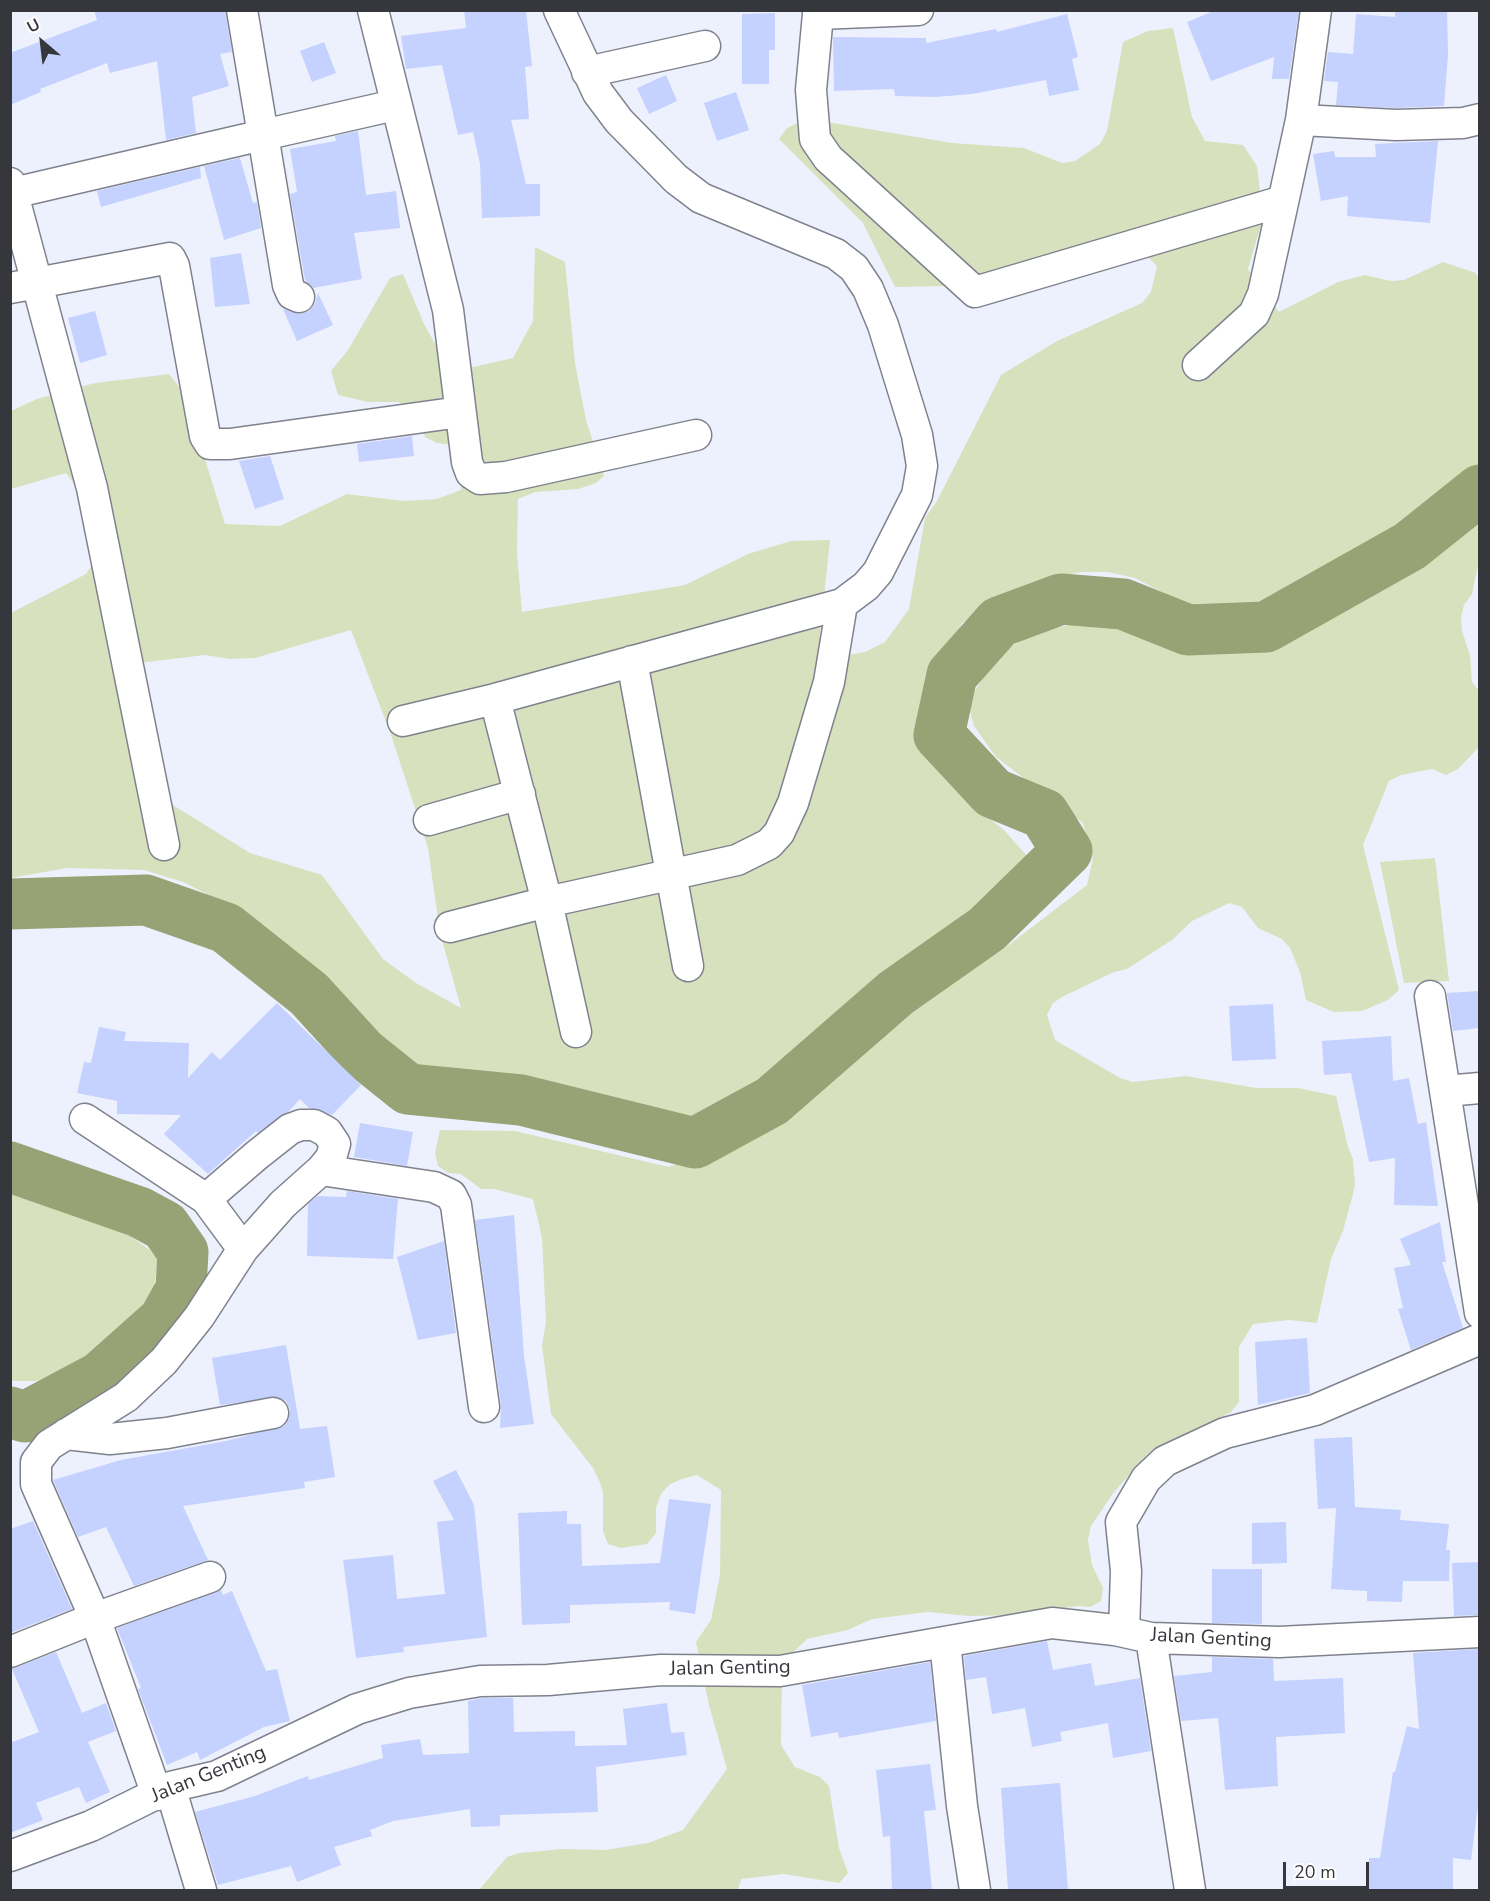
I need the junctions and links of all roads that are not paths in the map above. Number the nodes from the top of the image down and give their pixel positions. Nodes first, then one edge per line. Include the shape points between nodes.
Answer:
1 (243, 10) edge
2 (373, 10) edge
3 (560, 10) edge
4 (918, 10) edge
5 (1316, 10) edge
6 (818, 12) edge
7 (705, 46) dead end
8 (587, 72) junction
9 (395, 105) junction
10 (1479, 119) edge
11 (1301, 120) junction
12 (263, 135) junction
13 (12, 188) edge
14 (1283, 201) junction
15 (24, 286) edge
16 (299, 297) dead end
17 (1198, 365) dead end
18 (460, 412) junction
19 (696, 435) dead end
20 (842, 604) junction
21 (632, 661) junction
22 (495, 699) junction
23 (403, 721) dead end
24 (520, 795) junction
25 (429, 820) dead end
26 (164, 845) dead end
27 (671, 876) junction
28 (547, 902) junction
29 (450, 927) dead end
30 (688, 966) dead end
31 (1430, 996) dead end
32 (576, 1032) dead end
33 (1479, 1088) edge
34 (1445, 1091) junction
35 (85, 1119) dead end
36 (321, 1170) junction
37 (206, 1199) junction
38 (243, 1249) junction
39 (1479, 1313) edge
40 (1479, 1339) edge
41 (484, 1407) dead end
42 (273, 1413) dead end
43 (66, 1434) junction
44 (210, 1577) dead end
45 (94, 1618) junction
46 (1479, 1632) edge
47 (1137, 1635) junction
48 (945, 1642) junction
49 (10, 1652) edge
50 (164, 1791) junction
51 (10, 1856) edge
52 (201, 1890) edge
53 (975, 1890) edge
54 (1190, 1890) edge

1 - 12 street
2 - 9 street
3 - 8 street
4 - 6 street via 895,14
5 - 11 street
6 - 14 street via 811,90 815,139 828,158 975,292
7 - 8 street
8 - 20 street via 619,121 676,179 701,198 836,254 854,268 868,289 917,435 922,466 917,495 887,559 866,586
9 - 12 street
9 - 18 street via 447,310
10 - 11 street via 1463,123 1396,124
11 - 14 street
12 - 13 street
12 - 16 street via 288,285 292,294
13 - 15 street
14 - 17 street via 1263,294 1254,314
15 - 18 street via 165,258 171,260 210,444
15 - 26 street via 92,488
18 - 19 street via 469,468 480,478 506,477
20 - 21 street
20 - 27 street via 829,682 793,803 779,833 769,844 736,860
21 - 22 street
21 - 27 street
22 - 23 street
22 - 24 street
24 - 25 street
24 - 28 street
27 - 28 street
27 - 30 street
28 - 29 street
28 - 32 street
31 - 34 street
33 - 34 street
34 - 39 street
35 - 37 street
36 - 37 street via 331,1158 335,1144 327,1131 301,1125 290,1129
36 - 38 street via 283,1204
36 - 41 street via 434,1187 451,1195 456,1205
37 - 38 street
38 - 43 street via 199,1317 164,1361 126,1397
40 - 47 street via 1315,1410 1225,1433 1165,1461 1146,1479 1121,1522 1125,1572
42 - 43 street via 167,1433 110,1439
43 - 45 street via 49,1445 36,1462 36,1484
44 - 45 street
45 - 49 street
45 - 50 street
46 - 47 street, Jalan Genting via 1279,1642
47 - 48 street, Jalan Genting via 1052,1623
47 - 54 street
48 - 50 street, Jalan Genting via 780,1671 661,1670 480,1682 409,1693 357,1709 217,1776
48 - 53 street
50 - 51 street, Jalan Genting via 91,1826
50 - 52 street

